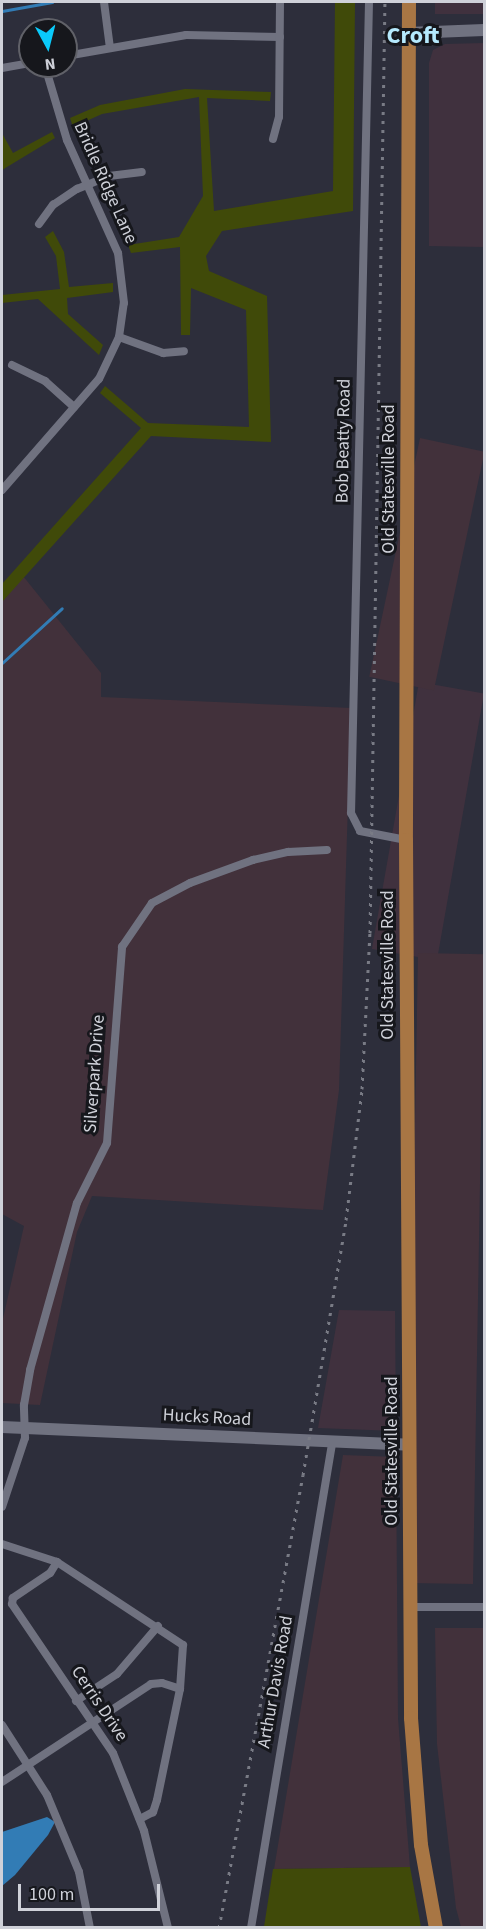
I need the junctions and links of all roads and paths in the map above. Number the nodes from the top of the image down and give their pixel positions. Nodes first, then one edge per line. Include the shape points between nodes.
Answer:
1 (104, 2) edge
2 (280, 2) edge
3 (369, 2) edge
4 (409, 2) edge
5 (484, 30) edge
6 (408, 33) junction
7 (280, 38) junction
8 (110, 48) junction
9 (78, 54) edge
10 (18, 65) edge
11 (2, 68) edge
12 (48, 78) edge
13 (273, 139) dead end
14 (142, 172) dead end
15 (88, 184) junction
16 (39, 225) dead end
17 (119, 337) junction
18 (184, 351) dead end
19 (12, 365) dead end
20 (74, 407) junction
21 (2, 490) edge
22 (406, 840) junction
23 (327, 850) dead end
24 (2, 1427) edge
25 (26, 1428) junction
26 (332, 1442) junction
27 (410, 1445) junction
28 (2, 1507) edge
29 (2, 1544) edge
30 (57, 1562) junction
31 (411, 1607) junction
32 (484, 1607) edge
33 (158, 1626) junction
34 (180, 1689) junction
35 (76, 1701) junction
36 (93, 1722) junction
37 (2, 1725) edge
38 (28, 1765) junction
39 (2, 1782) edge
40 (140, 1819) junction
41 (90, 1928) edge
42 (168, 1928) edge
43 (251, 1928) edge
44 (436, 1928) edge

1 - 8 street
2 - 7 street
3 - 22 street, Bob Beatty Road via 351,813 360,831
4 - 6 main road, Old Statesville Road
5 - 6 main road
6 - 22 main road, Old Statesville Road
7 - 8 street via 203,34
7 - 13 street via 279,117
8 - 9 street
10 - 11 street
12 - 15 street, Bridle Ridge Lane via 60,123
14 - 15 street via 109,176
15 - 16 street via 53,205
15 - 17 street, Bridle Ridge Lane via 123,271
17 - 18 street via 163,353
17 - 20 street, Bridle Ridge Lane via 107,367
19 - 20 street via 45,381
20 - 21 street, Bridle Ridge Lane
22 - 27 main road, Old Statesville Road
23 - 25 street, Silverpark Drive via 288,852 253,860 190,883 152,903 122,947 107,1143 77,1203 30,1370 24,1405
24 - 25 main road, Hucks Road
25 - 26 main road, Hucks Road
25 - 28 street, Silverpark Drive
26 - 27 main road, Hucks Road
26 - 43 street, Arthur Davis Road
27 - 31 main road, Old Statesville Road
29 - 30 street
30 - 33 street
30 - 35 street, Cerris Drive via 50,1573 13,1598 12,1604
31 - 32 street
31 - 44 main road, Old Statesville Road via 411,1718 420,1845
33 - 34 street via 183,1645
33 - 35 street via 117,1674
34 - 36 street via 151,1684
34 - 40 street via 157,1800 153,1812
35 - 36 street, Cerris Drive
36 - 38 street
36 - 40 street, Cerris Drive via 112,1751
37 - 38 street
38 - 39 street
38 - 41 street via 47,1795 74,1857
40 - 42 street, Cerris Drive

